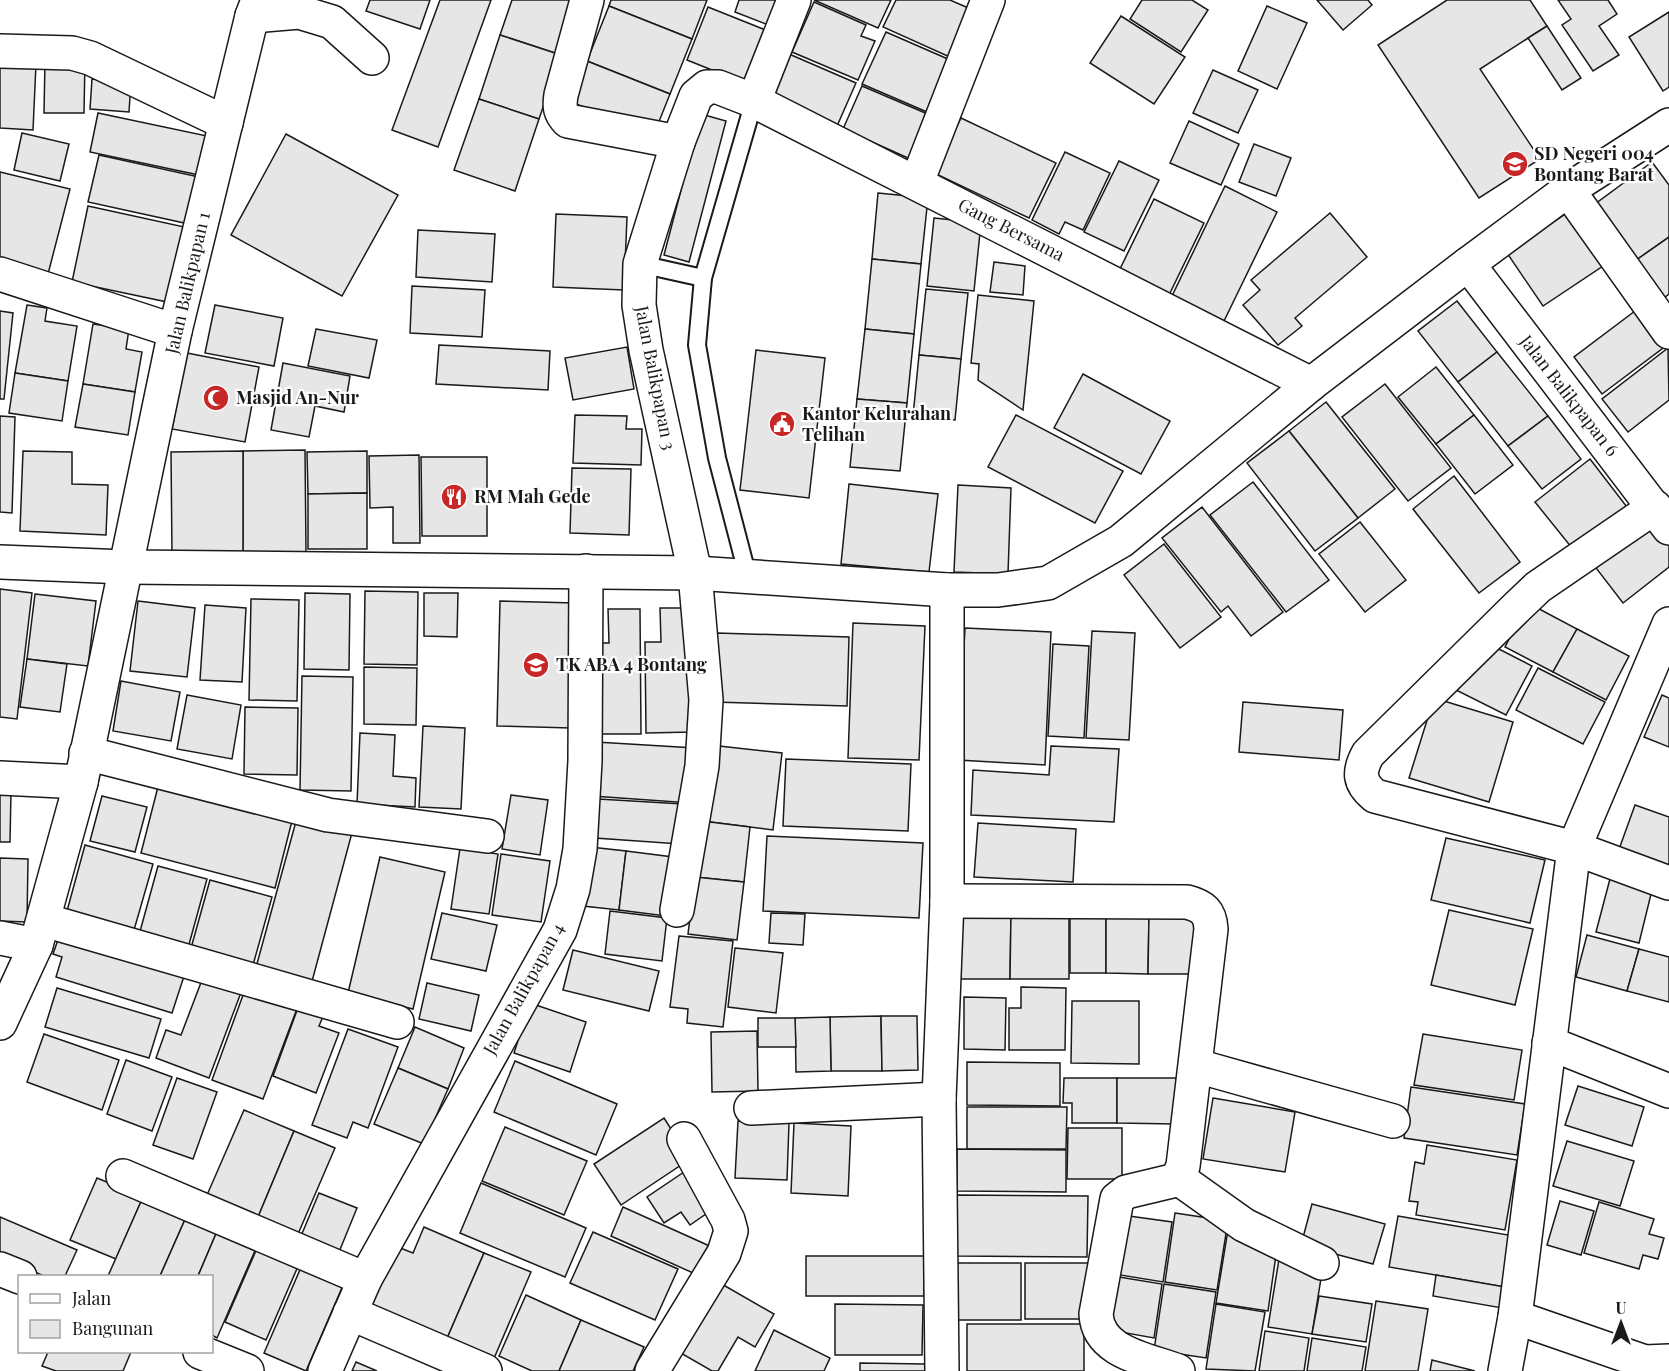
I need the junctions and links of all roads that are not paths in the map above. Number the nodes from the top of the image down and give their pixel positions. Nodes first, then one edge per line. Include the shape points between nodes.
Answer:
1 (587, 0) edge
2 (794, 0) edge
3 (988, 0) edge
4 (255, 8) edge
5 (0, 51) edge
6 (372, 58) dead end
7 (707, 87) joint
8 (754, 101) junction
9 (226, 123) junction
10 (1669, 125) edge
11 (678, 142) junction
12 (917, 182) junction
13 (1568, 190) junction
14 (640, 264) junction
15 (1468, 264) junction
16 (0, 274) edge
17 (703, 278) junction
18 (176, 331) junction
19 (1669, 332) edge
20 (1311, 384) junction
21 (1662, 518) edge
22 (0, 562) edge
23 (126, 567) junction
24 (586, 571) junction
25 (695, 573) junction
26 (748, 577) junction
27 (947, 590) junction
28 (1669, 624) edge
29 (84, 768) junction
30 (0, 778) edge
31 (487, 836) dead end
32 (1574, 848) junction
33 (1669, 883) edge
34 (948, 901) junction
35 (677, 910) dead end
36 (40, 932) junction
37 (0, 938) edge
38 (396, 1022) dead end
39 (0, 1023) edge
40 (1549, 1043) junction
41 (1197, 1066) junction
42 (1669, 1091) edge
43 (939, 1099) junction
44 (751, 1108) dead end
45 (1393, 1121) dead end
46 (684, 1139) dead end
47 (123, 1176) dead end
48 (1178, 1178) junction
49 (1322, 1263) dead end
50 (0, 1269) edge
51 (18, 1276) edge
52 (365, 1278) junction
53 (350, 1312) junction
54 (1515, 1317) junction
55 (202, 1353) edge
56 (1669, 1361) edge
57 (247, 1371) edge
58 (325, 1371) edge
59 (485, 1371) edge
60 (652, 1371) edge
61 (942, 1371) edge
62 (1178, 1371) edge
63 (1505, 1371) edge

1 - 11 street via 561,96 561,115 568,122
2 - 8 street
3 - 12 street
4 - 6 street via 299,12 332,22
4 - 9 street, Jalan Balikpapan 1
5 - 9 street via 72,53 90,58
7 - 8 street, Gang Bersama via 718,87
7 - 11 street, Jalan Balikpapan 3 via 696,96
8 - 12 street, Gang Bersama
8 - 17 lane
9 - 18 street, Jalan Balikpapan 1
10 - 13 street
11 - 14 street, Jalan Balikpapan 3
12 - 20 street, Gang Bersama
13 - 15 street
13 - 19 street
14 - 17 lane
14 - 25 street, Jalan Balikpapan 3 via 639,304 646,350
15 - 20 street
15 - 21 street, Jalan Balikpapan 6
16 - 18 street
17 - 26 lane via 697,345 717,458
18 - 23 street, Jalan Balikpapan 1
20 - 27 street via 1120,541 1084,564 1048,583 998,590
21 - 32 street via 1538,587 1368,754 1362,765 1360,776 1365,788 1375,796
22 - 23 street
23 - 24 street
23 - 29 street, Jalan Balikpapan 1
24 - 25 street
24 - 52 street, Jalan Balikpapan 4 via 585,761 580,849 573,889 560,930
25 - 26 street
25 - 35 street, Jalan Balikpapan 3 via 705,729
26 - 27 street
27 - 34 street
28 - 32 street
29 - 30 street
29 - 31 street via 328,815
29 - 36 street, Jalan Balikpapan 1
32 - 33 street
32 - 40 street
34 - 41 street via 1187,902 1200,906 1207,912 1211,929
34 - 43 street
36 - 37 street
36 - 38 street
36 - 39 street, Jalan Balikpapan 1
40 - 42 street
40 - 54 street
41 - 45 street
41 - 48 street via 1184,1166
43 - 44 street
43 - 61 street
46 - 60 street via 731,1231 724,1253
47 - 52 street
48 - 49 street via 1244,1225
48 - 62 street via 1126,1192 1118,1199 1096,1314 1097,1326 1111,1345
50 - 51 street
52 - 53 street, Jalan Balikpapan 4
53 - 58 street, Jalan Balikpapan 4
53 - 59 street
54 - 56 street via 1645,1362
54 - 63 street
55 - 57 street

